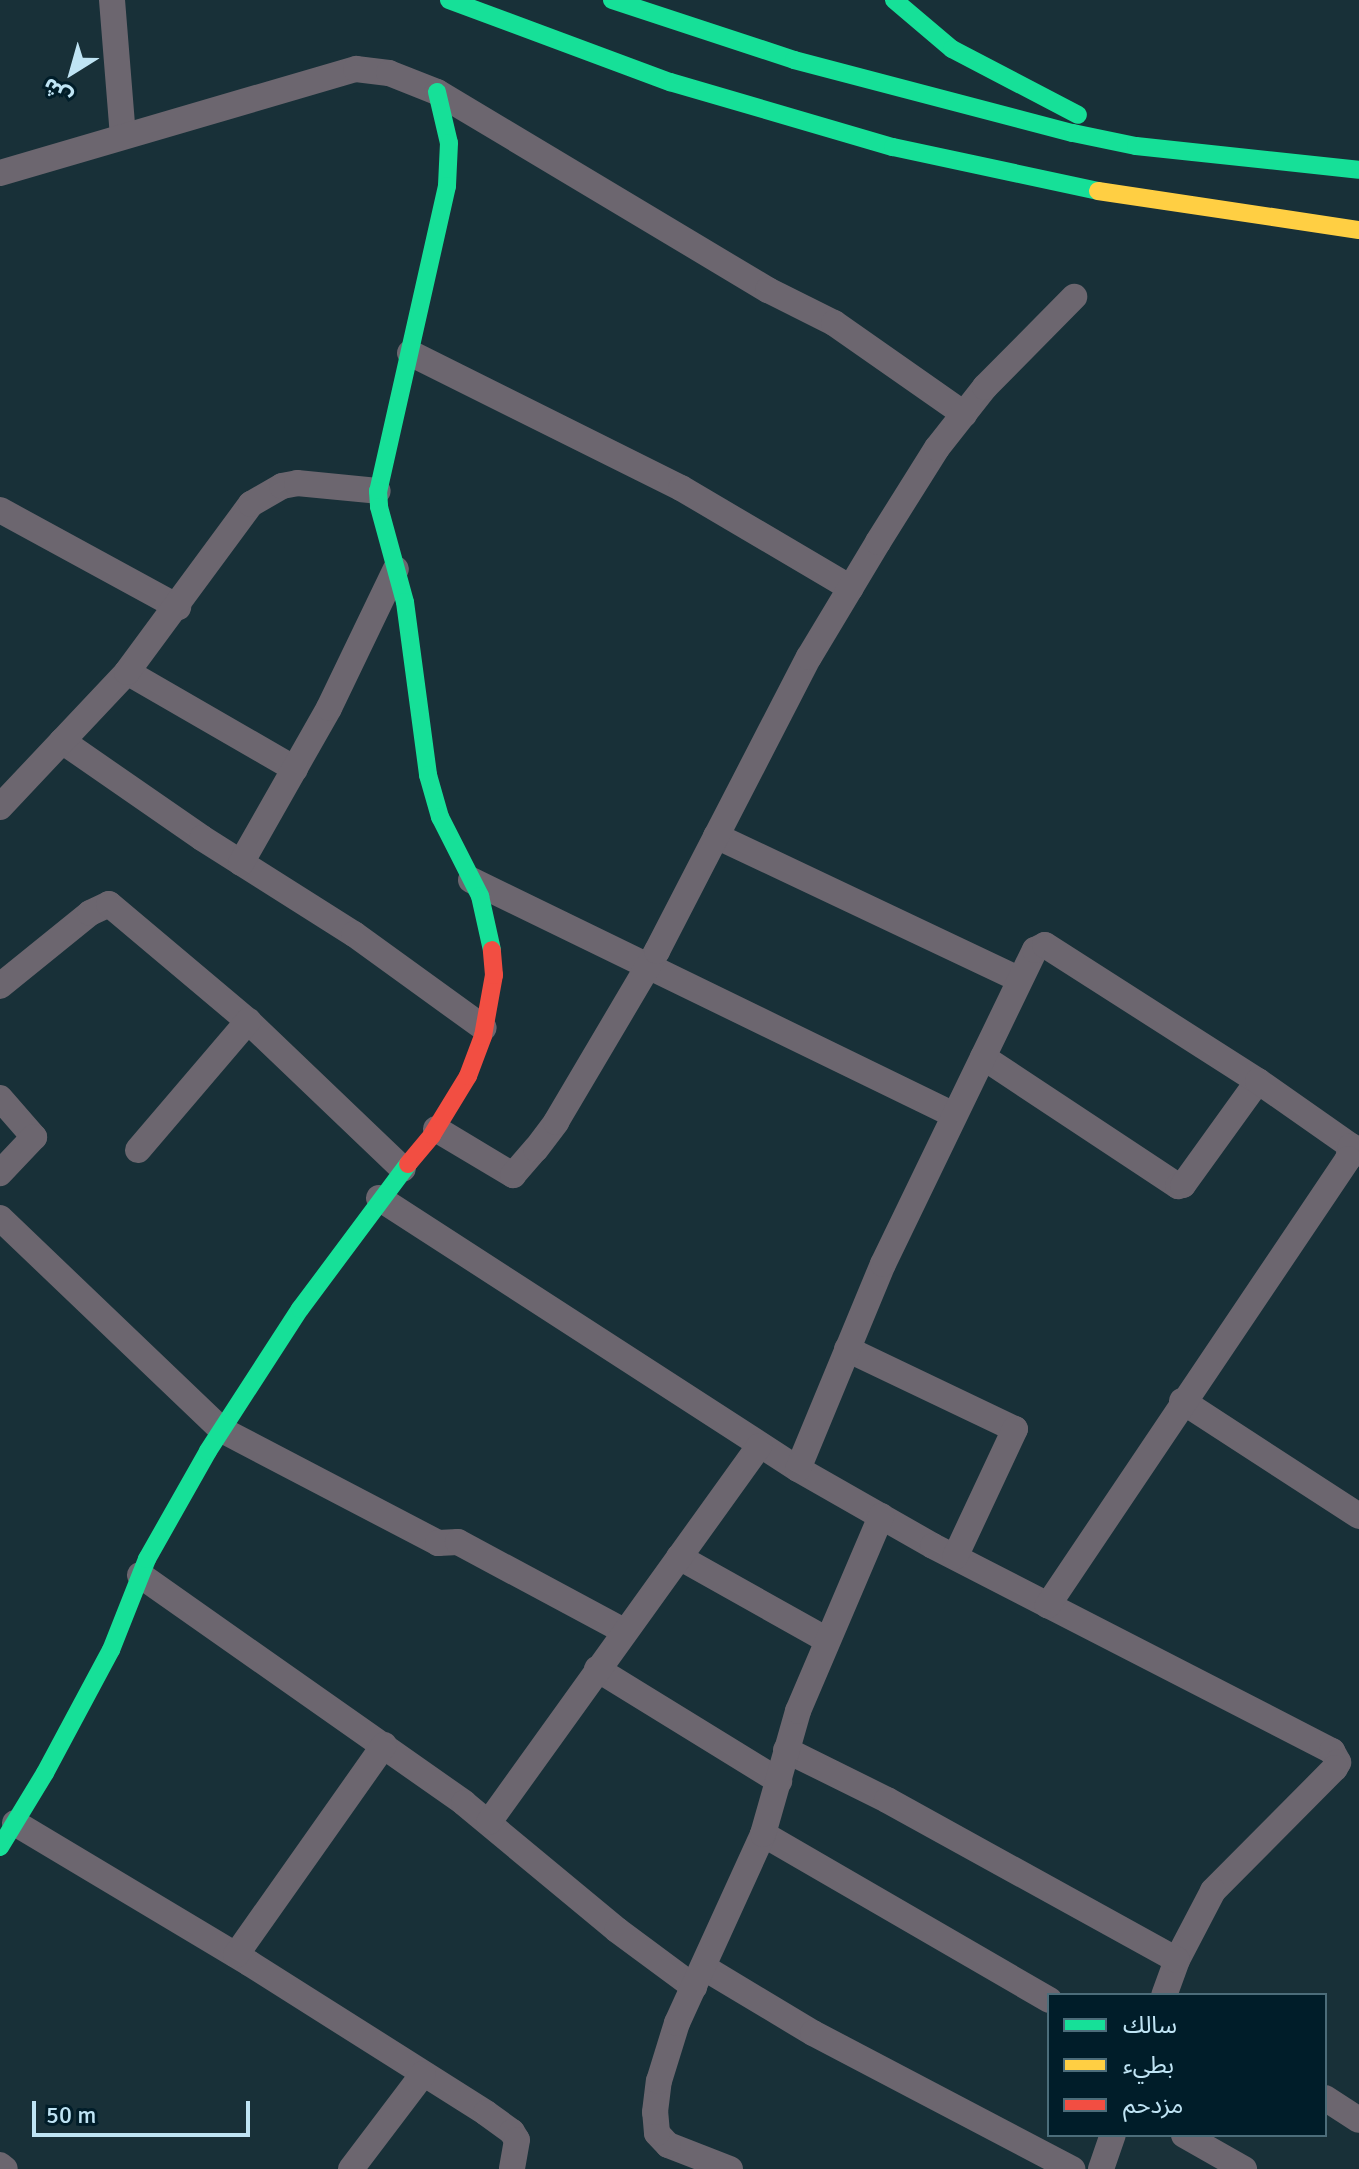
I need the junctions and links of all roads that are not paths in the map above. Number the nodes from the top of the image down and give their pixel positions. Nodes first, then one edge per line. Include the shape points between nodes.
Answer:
1 (112, 0) edge
2 (449, 0) edge
3 (612, 0) edge
4 (894, 0) edge
5 (437, 92) junction
6 (123, 136) junction
7 (1136, 146) junction
8 (1359, 170) edge
9 (0, 173) edge
10 (1359, 230) edge
11 (1074, 297) dead end
12 (410, 353) junction
13 (964, 414) junction
14 (378, 491) junction
15 (0, 510) edge
16 (396, 569) junction
17 (851, 588) junction
18 (178, 607) junction
19 (127, 672) junction
20 (62, 741) junction
21 (295, 769) junction
22 (0, 807) edge
23 (716, 836) junction
24 (241, 863) junction
25 (471, 880) junction
26 (648, 968) junction
27 (1020, 980) junction
28 (0, 986) edge
29 (248, 1021) junction
30 (484, 1028) junction
31 (983, 1057) junction
32 (1258, 1081) junction
33 (0, 1098) edge
34 (954, 1115) junction
35 (436, 1129) junction
36 (138, 1150) dead end
37 (403, 1169) junction
38 (0, 1173) edge
39 (379, 1198) junction
40 (0, 1218) edge
41 (847, 1349) junction
42 (1182, 1401) junction
43 (222, 1430) junction
44 (759, 1446) junction
45 (798, 1469) junction
46 (881, 1516) junction
47 (1359, 1516) edge
48 (679, 1557) junction
49 (955, 1557) junction
50 (140, 1575) junction
51 (1048, 1605) junction
52 (624, 1631) junction
53 (827, 1640) junction
54 (597, 1669) junction
55 (384, 1745) junction
56 (786, 1750) junction
57 (779, 1781) junction
58 (489, 1822) junction
59 (15, 1823) junction
60 (763, 1834) junction
61 (0, 1847) edge
62 (236, 1955) junction
63 (1177, 1960) junction
64 (698, 1977) junction
65 (1165, 1993) edge
66 (1047, 1999) edge
67 (423, 2074) junction
68 (1327, 2099) edge
69 (1359, 2120) edge
70 (1112, 2137) edge
71 (1188, 2137) edge
72 (0, 2165) edge
73 (5, 2169) edge
74 (351, 2169) edge
75 (512, 2169) edge
76 (730, 2169) edge
77 (1072, 2169) edge
78 (1101, 2169) edge
79 (1244, 2169) edge

1 - 6 street
2 - 10 main road via 670,82 893,147 1119,196
3 - 7 main road via 794,60
4 - 7 main road via 952,49
5 - 6 street via 389,73 356,69
5 - 12 main road via 449,143 447,186
5 - 13 street via 768,290 834,323
6 - 9 street
7 - 8 main road
11 - 13 street
12 - 14 main road
12 - 17 street via 681,488
13 - 17 street via 937,448
14 - 16 main road
14 - 18 street via 282,486 251,504
15 - 18 street
16 - 21 street
16 - 25 main road via 428,775 440,817
17 - 23 street
18 - 19 street
19 - 20 street
19 - 21 street
20 - 22 street
20 - 24 street
21 - 24 street
23 - 26 street
23 - 27 street
24 - 30 street via 354,934
25 - 26 street
25 - 30 main road via 493,948 494,975
26 - 34 street
26 - 35 street via 556,1122 518,1172 506,1173
27 - 31 street
27 - 32 street via 1037,947 1045,945
28 - 29 street via 90,913 109,904
29 - 36 street
29 - 37 street
30 - 35 main road via 468,1076
31 - 32 street via 1178,1186
31 - 34 street
32 - 42 street via 1342,1137 1351,1146 1348,1159
33 - 38 street via 34,1137
34 - 41 street
35 - 37 main road
37 - 39 main road
39 - 43 main road
39 - 44 street
40 - 43 street
41 - 45 street
41 - 49 street via 1015,1429
42 - 47 street
42 - 51 street
43 - 50 main road
43 - 52 street via 438,1543 458,1542
44 - 45 street
44 - 48 street
45 - 46 street
46 - 49 street
46 - 53 street
48 - 52 street
48 - 53 street
49 - 51 street
50 - 55 street
50 - 59 main road via 111,1650
51 - 63 street via 1337,1756 1335,1768 1213,1891
52 - 54 street
53 - 56 street
54 - 57 street
54 - 58 street
55 - 58 street
55 - 62 street
56 - 57 street
56 - 63 street
57 - 60 street
58 - 64 street via 617,1930
59 - 61 main road
59 - 62 street
60 - 64 street
60 - 66 street
62 - 67 street
63 - 65 street
64 - 76 street via 659,2081 657,2133 668,2145
64 - 77 street
67 - 74 street
67 - 75 street via 512,2132 517,2140
68 - 69 street
70 - 78 street
71 - 79 street
72 - 73 street

